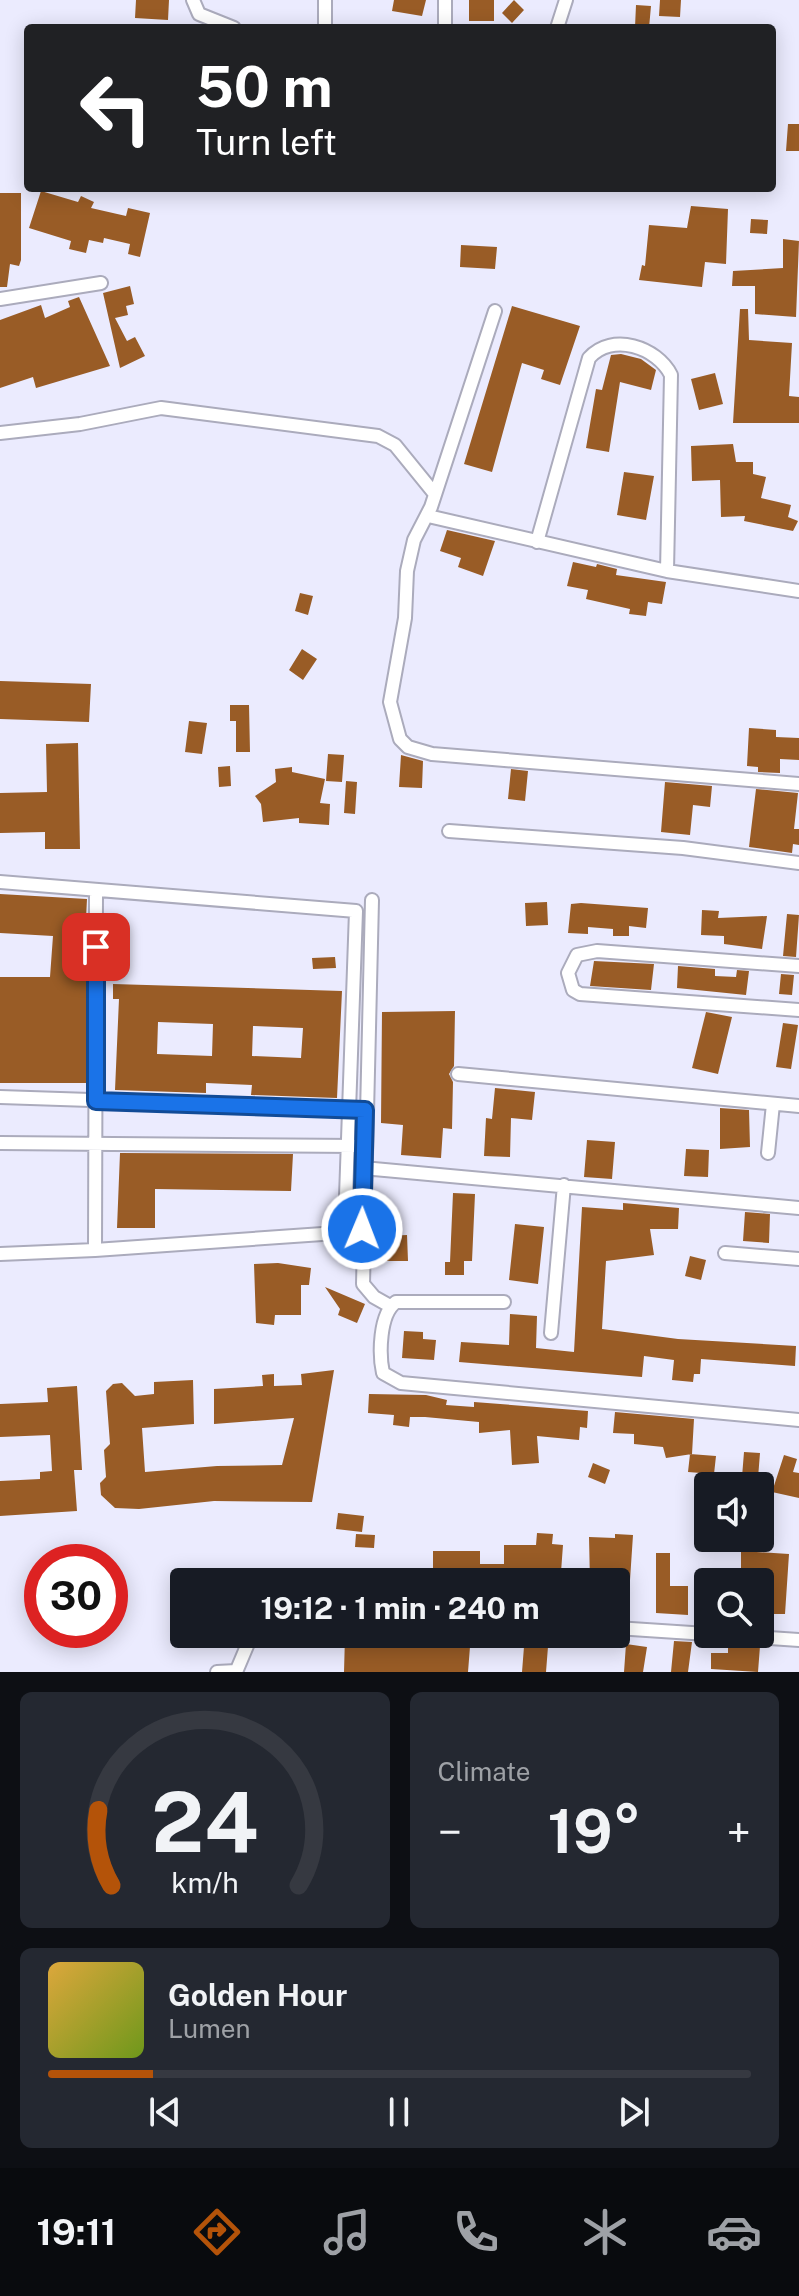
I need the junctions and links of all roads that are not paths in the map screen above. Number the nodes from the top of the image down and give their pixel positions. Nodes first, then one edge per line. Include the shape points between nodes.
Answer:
1 (193, 0) edge
2 (325, 0) edge
3 (445, 0) edge
4 (566, 0) edge
5 (224, 24) edge
6 (325, 24) edge
7 (445, 24) edge
8 (558, 24) edge
9 (101, 283) dead end
10 (0, 299) edge
11 (495, 311) dead end
12 (0, 433) edge
13 (434, 493) junction
14 (428, 516) junction
15 (537, 542) junction
16 (667, 571) junction
17 (799, 591) edge
18 (799, 784) edge
19 (449, 831) dead end
20 (799, 863) edge
21 (0, 882) edge
22 (96, 892) junction
23 (372, 900) dead end
24 (799, 966) edge
25 (799, 1010) edge
26 (458, 1074) dead end
27 (0, 1097) edge
28 (96, 1101) junction
29 (773, 1104) junction
30 (799, 1106) edge
31 (349, 1109) junction
32 (365, 1110) junction
33 (0, 1143) edge
34 (96, 1143) junction
35 (349, 1146) junction
36 (364, 1146) junction
37 (768, 1153) dead end
38 (363, 1168) junction
39 (564, 1185) junction
40 (799, 1208) edge
41 (95, 1250) junction
42 (725, 1253) dead end
43 (0, 1254) edge
44 (799, 1259) edge
45 (504, 1302) dead end
46 (390, 1306) junction
47 (551, 1333) dead end
48 (799, 1420) edge
49 (630, 1629) edge
50 (799, 1640) edge
51 (246, 1648) edge
52 (217, 1672) edge
53 (236, 1672) edge

1 - 5 street via 199,14
2 - 6 street
3 - 7 street
4 - 8 street
9 - 10 street
11 - 13 street
12 - 13 street via 161,408 378,436 395,445
13 - 14 street
14 - 15 street
14 - 18 street via 410,552 390,702 393,725 408,747 432,754
15 - 16 street
15 - 16 street via 589,358 604,346 632,345 665,364 671,375
16 - 17 street
19 - 20 street via 683,848
21 - 22 street
22 - 28 street
22 - 31 street via 356,911
23 - 32 street
24 - 25 street via 597,951 577,955 568,973 573,990 580,994
26 - 29 street
27 - 28 street
28 - 31 street
28 - 34 street
29 - 30 street
29 - 37 street
31 - 32 street
31 - 35 street
32 - 36 street
33 - 34 street
34 - 35 street
34 - 41 street
35 - 36 street
35 - 41 street via 345,1225 337,1233
36 - 38 street
38 - 39 street
38 - 46 street via 363,1284
39 - 40 street
39 - 47 street
41 - 43 street
42 - 44 street
45 - 46 street via 404,1299
46 - 48 street via 381,1361 383,1373 401,1383
49 - 50 street
51 - 53 street
52 - 53 street

